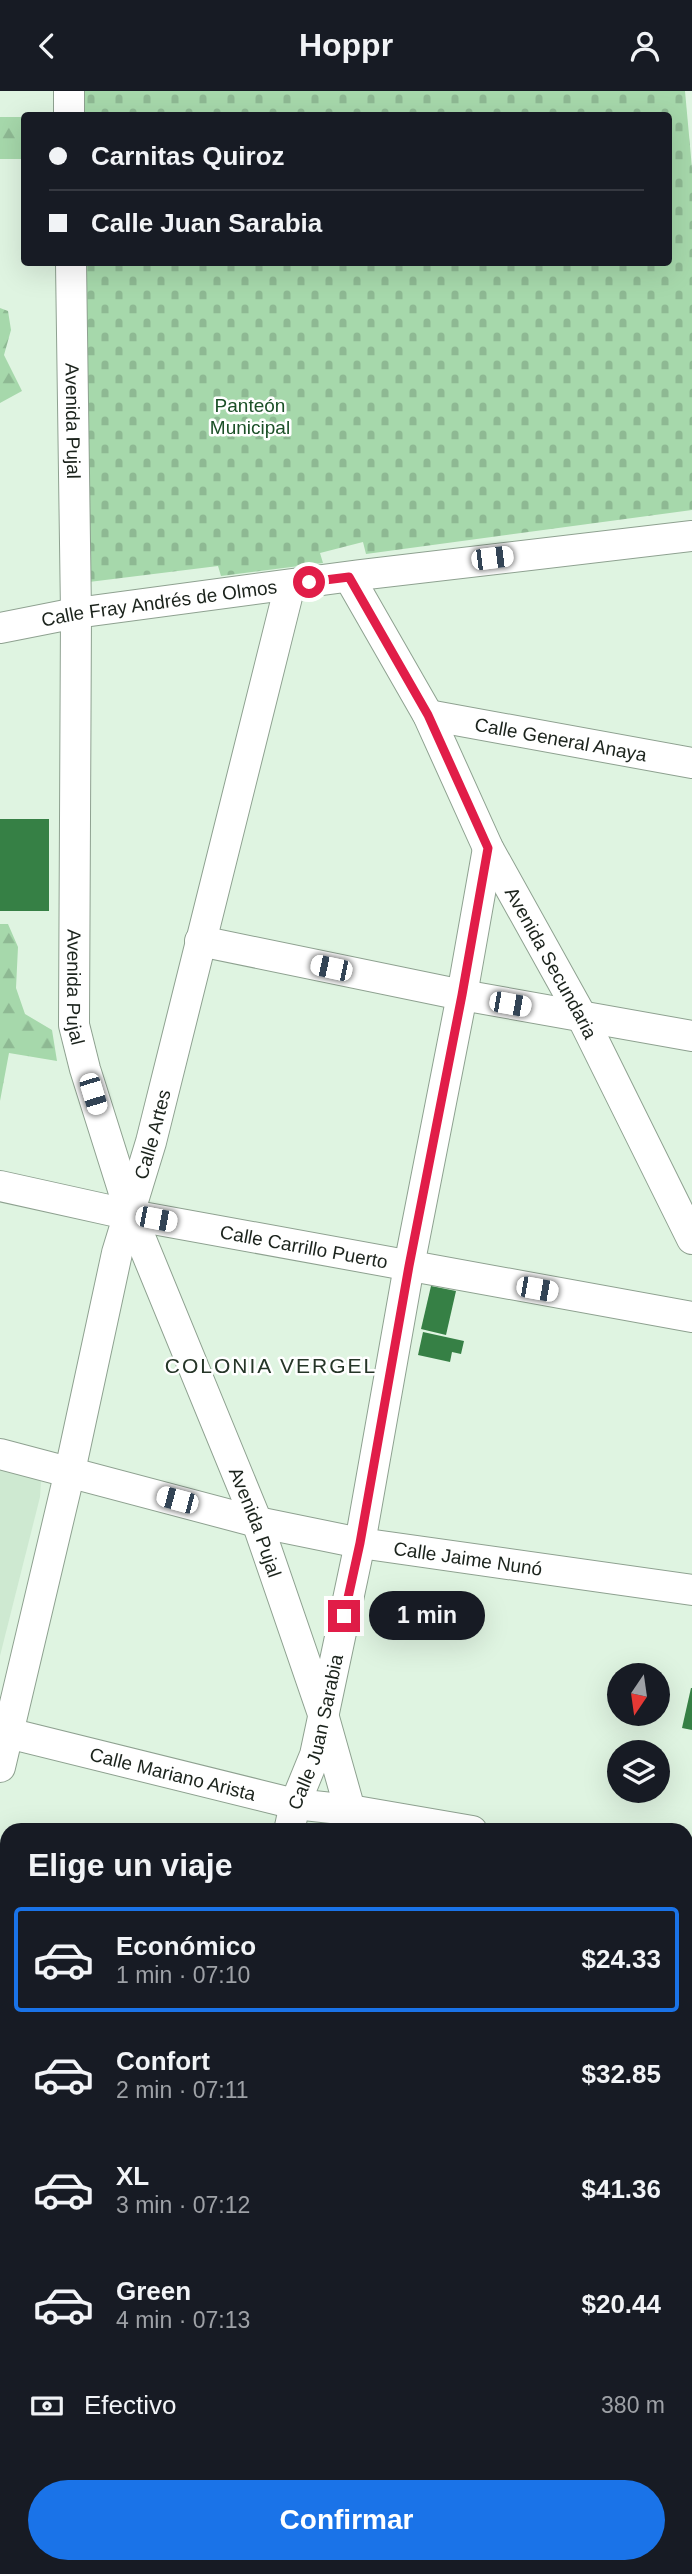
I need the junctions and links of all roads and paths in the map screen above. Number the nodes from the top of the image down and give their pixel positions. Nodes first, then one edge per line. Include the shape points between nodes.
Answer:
1 (69, 91) edge
2 (69, 112) edge
3 (71, 266) edge
4 (692, 536) edge
5 (349, 577) junction
6 (289, 585) junction
7 (76, 614) junction
8 (0, 628) edge
9 (428, 715) junction
10 (692, 763) edge
11 (488, 848) junction
12 (200, 941) junction
13 (462, 995) junction
14 (582, 1017) junction
15 (692, 1036) edge
16 (0, 1186) edge
17 (131, 1215) junction
18 (692, 1239) edge
19 (409, 1266) junction
20 (692, 1317) edge
21 (0, 1454) edge
22 (70, 1471) junction
23 (257, 1522) junction
24 (360, 1543) junction
25 (692, 1590) edge
26 (323, 1714) junction
27 (4, 1732) edge
28 (0, 1767) edge
29 (292, 1817) edge
30 (356, 1820) edge
31 (388, 1823) edge

1 - 2 street
3 - 7 street, Avenida Pujal
4 - 5 street, Calle Fray Andrés de Olmos
5 - 6 street, Calle Fray Andrés de Olmos
5 - 9 street, Avenida Secundaria
6 - 7 street, Calle Fray Andrés de Olmos
6 - 12 street, Calle Artes
7 - 8 street, Calle Fray Andrés de Olmos
7 - 17 street, Avenida Pujal via 75,1025
9 - 10 street, Calle General Anaya
9 - 11 street, Avenida Secundaria
11 - 13 street, Calle Juan Sarabia
11 - 14 street, Avenida Secundaria
12 - 13 street
12 - 17 street, Calle Artes
13 - 14 street
13 - 19 street, Calle Juan Sarabia
14 - 15 street
14 - 18 street, Avenida Secundaria
16 - 17 street, Calle Carrillo Puerto
17 - 19 street, Calle Carrillo Puerto
17 - 22 street, Calle Artes via 117,1253
17 - 23 street, Avenida Pujal
19 - 20 street, Calle Carrillo Puerto
19 - 24 street, Calle Juan Sarabia
21 - 22 street, Calle Jaime Nunó
22 - 23 street, Calle Jaime Nunó
22 - 27 street, Calle Artes
23 - 24 street, Calle Jaime Nunó
23 - 26 street, Avenida Pujal
24 - 25 street, Calle Jaime Nunó
24 - 26 street, Calle Juan Sarabia
26 - 29 street, Calle Juan Sarabia via 315,1755
26 - 30 street, Avenida Pujal
27 - 28 street, Calle Artes
27 - 29 street, Calle Mariano Arista
29 - 30 street, Calle Mariano Arista
30 - 31 street, Calle Mariano Arista

